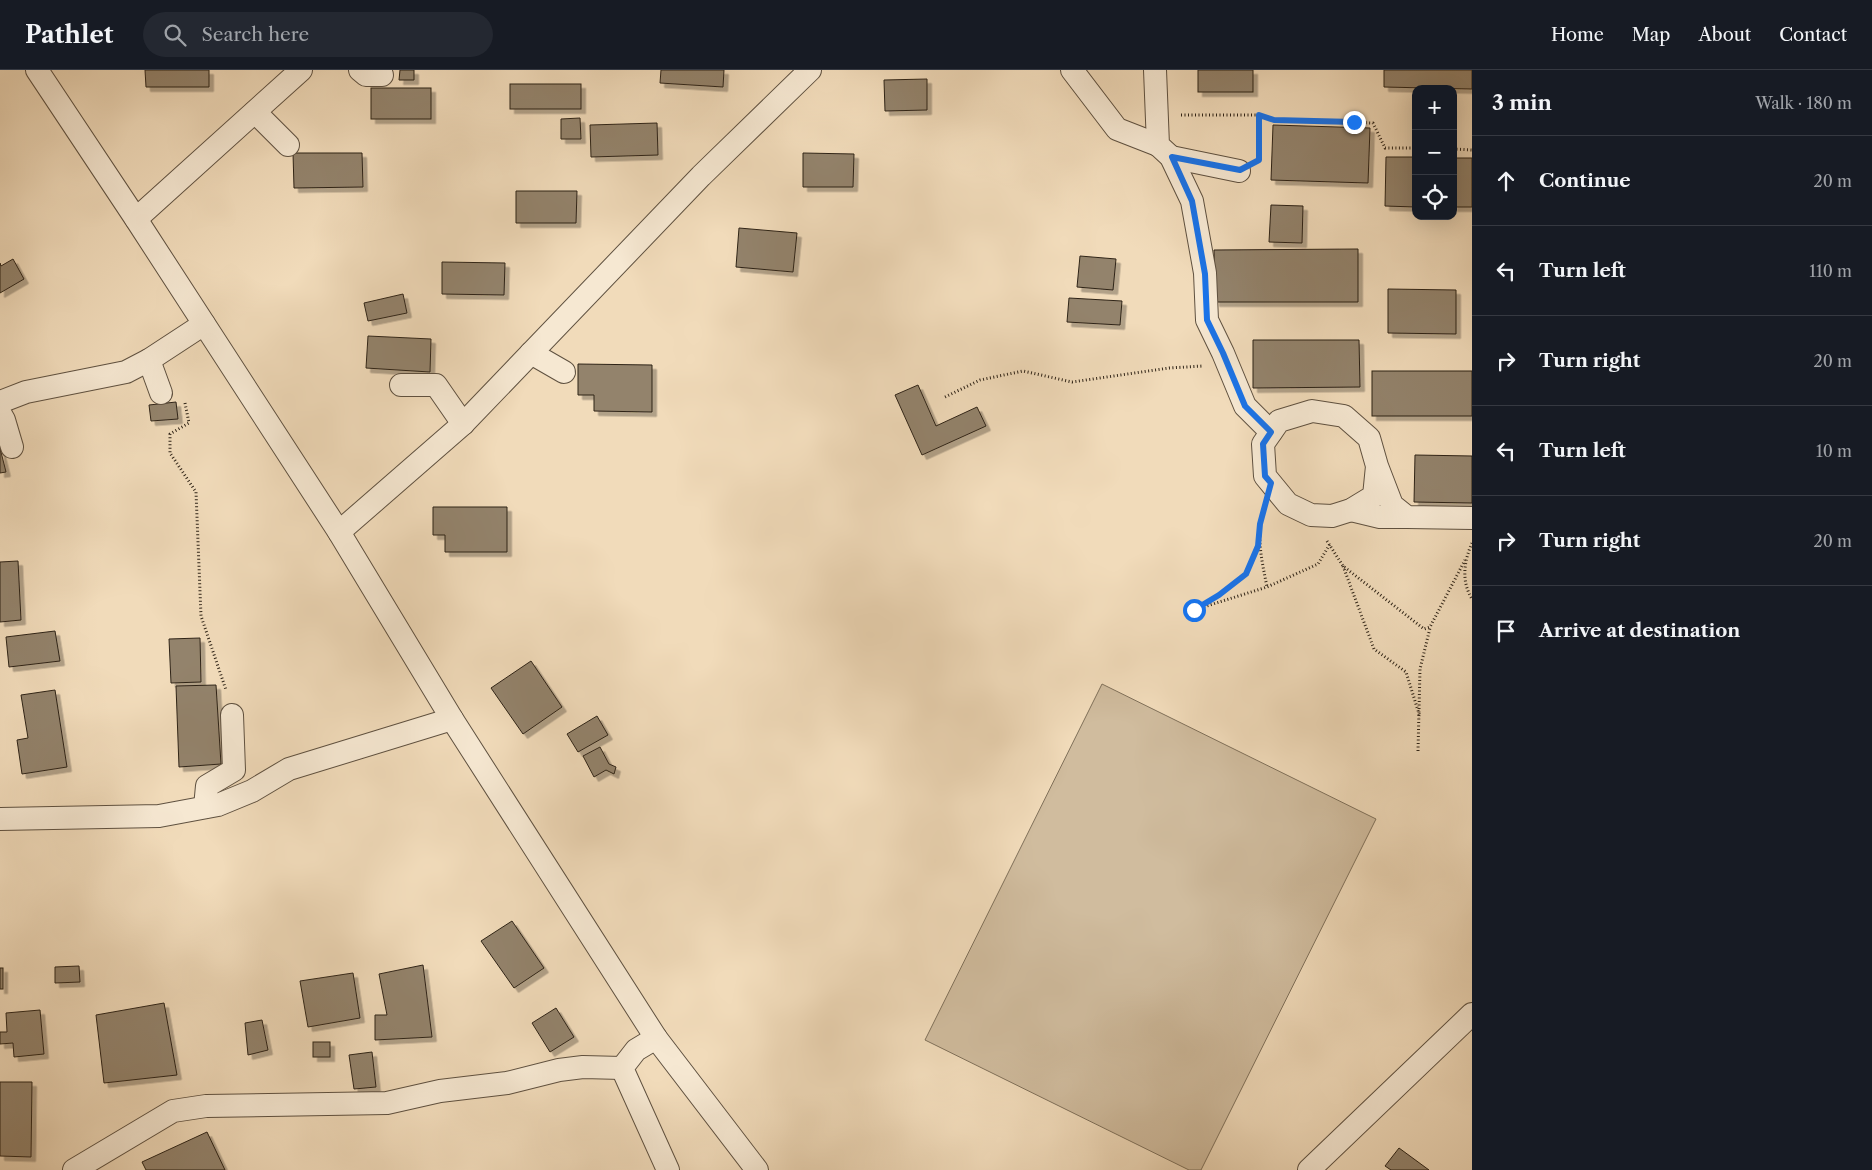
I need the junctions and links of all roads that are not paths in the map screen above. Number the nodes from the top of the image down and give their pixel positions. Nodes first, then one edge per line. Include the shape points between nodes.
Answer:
1 (37, 70) edge
2 (301, 70) edge
3 (360, 70) edge
4 (810, 70) edge
5 (1072, 70) edge
6 (1156, 70) edge
7 (382, 75) dead end
8 (255, 112) junction
9 (288, 146) dead end
10 (1164, 151) junction
11 (1240, 170) road end
12 (136, 219) junction
13 (204, 324) junction
14 (531, 353) junction
15 (149, 360) junction
16 (564, 372) dead end
17 (401, 385) dead end
18 (161, 393) dead end
19 (1, 401) edge
20 (463, 424) junction
21 (1271, 432) junction
22 (12, 446) dead end
23 (1377, 466) junction
24 (1331, 514) junction
25 (1407, 517) junction
26 (1472, 518) edge
27 (339, 532) junction
28 (232, 715) road end
29 (452, 719) junction
30 (205, 807) junction
31 (0, 819) edge
32 (1472, 1014) edge
33 (656, 1038) junction
34 (622, 1068) junction
35 (74, 1170) edge
36 (668, 1170) edge
37 (757, 1170) edge
38 (1309, 1170) edge

1 - 12 street
2 - 8 street
3 - 7 street via 366,75
4 - 14 street via 701,176
5 - 10 street via 1118,129
6 - 10 street via 1156,115
8 - 9 street
8 - 12 street
10 - 11 street
10 - 21 street via 1192,201 1205,274 1207,320 1245,406
12 - 13 street
13 - 15 street
13 - 27 street
14 - 16 street
14 - 20 street
15 - 18 street
15 - 19 street via 126,372 26,392
17 - 20 street via 436,385
19 - 22 street
20 - 27 street
21 - 23 street via 1279,421 1312,411 1344,416 1369,438
21 - 24 street via 1263,444 1265,476 1288,504
23 - 24 street via 1374,496
23 - 25 street via 1392,504
24 - 25 street
25 - 26 street
27 - 29 street
28 - 30 street via 234,770 207,786
29 - 30 street via 289,769 252,791
29 - 33 street
30 - 31 street via 159,816
32 - 38 street
33 - 34 street via 636,1050
33 - 37 street
34 - 35 street via 559,1070 507,1084 440,1091 387,1103 206,1106 174,1111
34 - 36 street

